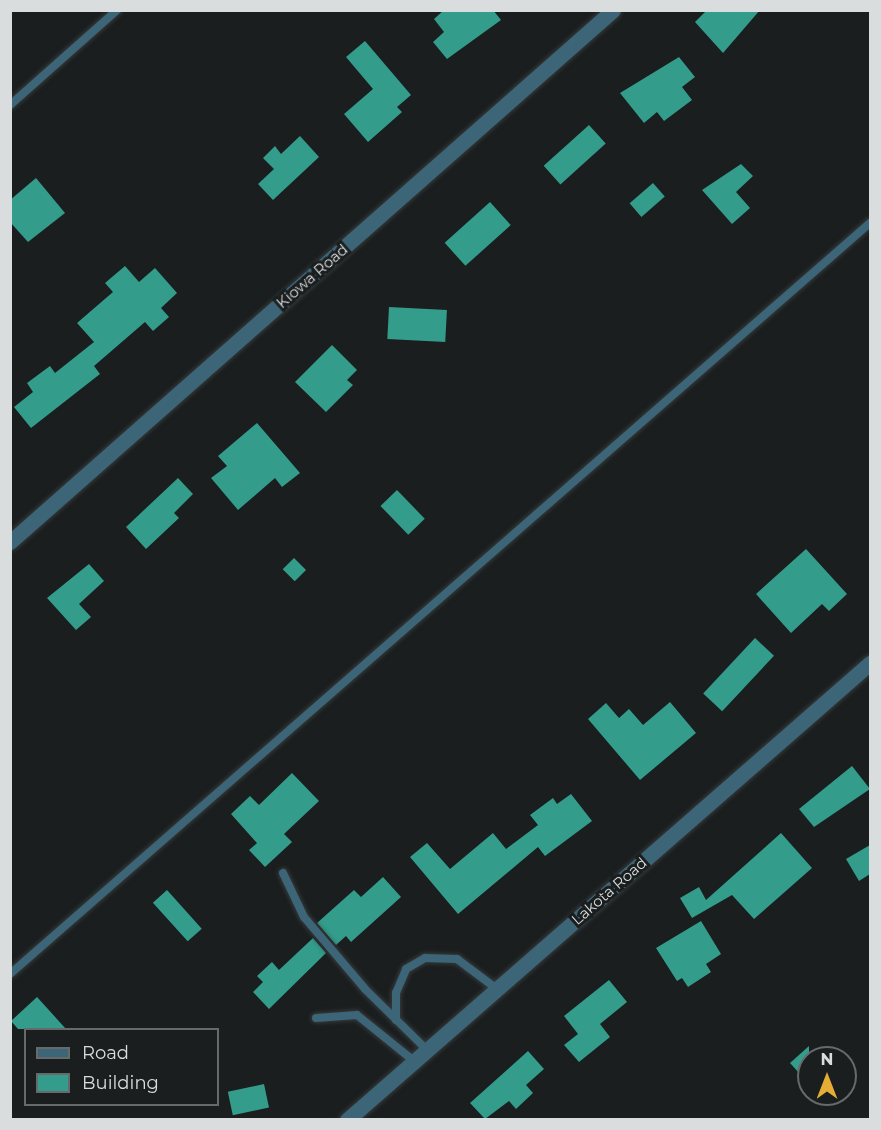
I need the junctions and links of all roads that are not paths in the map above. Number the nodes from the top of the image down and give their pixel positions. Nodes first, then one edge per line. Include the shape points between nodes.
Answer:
1 (117, 10) edge
2 (613, 10) edge
3 (10, 105) edge
4 (870, 223) edge
5 (10, 542) edge
6 (870, 663) edge
7 (283, 873) dead end
8 (10, 974) edge
9 (497, 989) junction
10 (316, 1018) dead end
11 (396, 1020) junction
12 (427, 1050) junction
13 (414, 1062) junction
14 (347, 1119) edge

1 - 3 lane
2 - 5 street, Kiowa Road
4 - 8 lane
6 - 9 street, Lakota Road
7 - 11 lane via 304,917
9 - 11 lane via 457,959 425,958 405,969 396,993
9 - 12 street, Lakota Road
10 - 13 lane via 357,1015
11 - 12 lane
12 - 13 street, Lakota Road
13 - 14 street, Lakota Road

